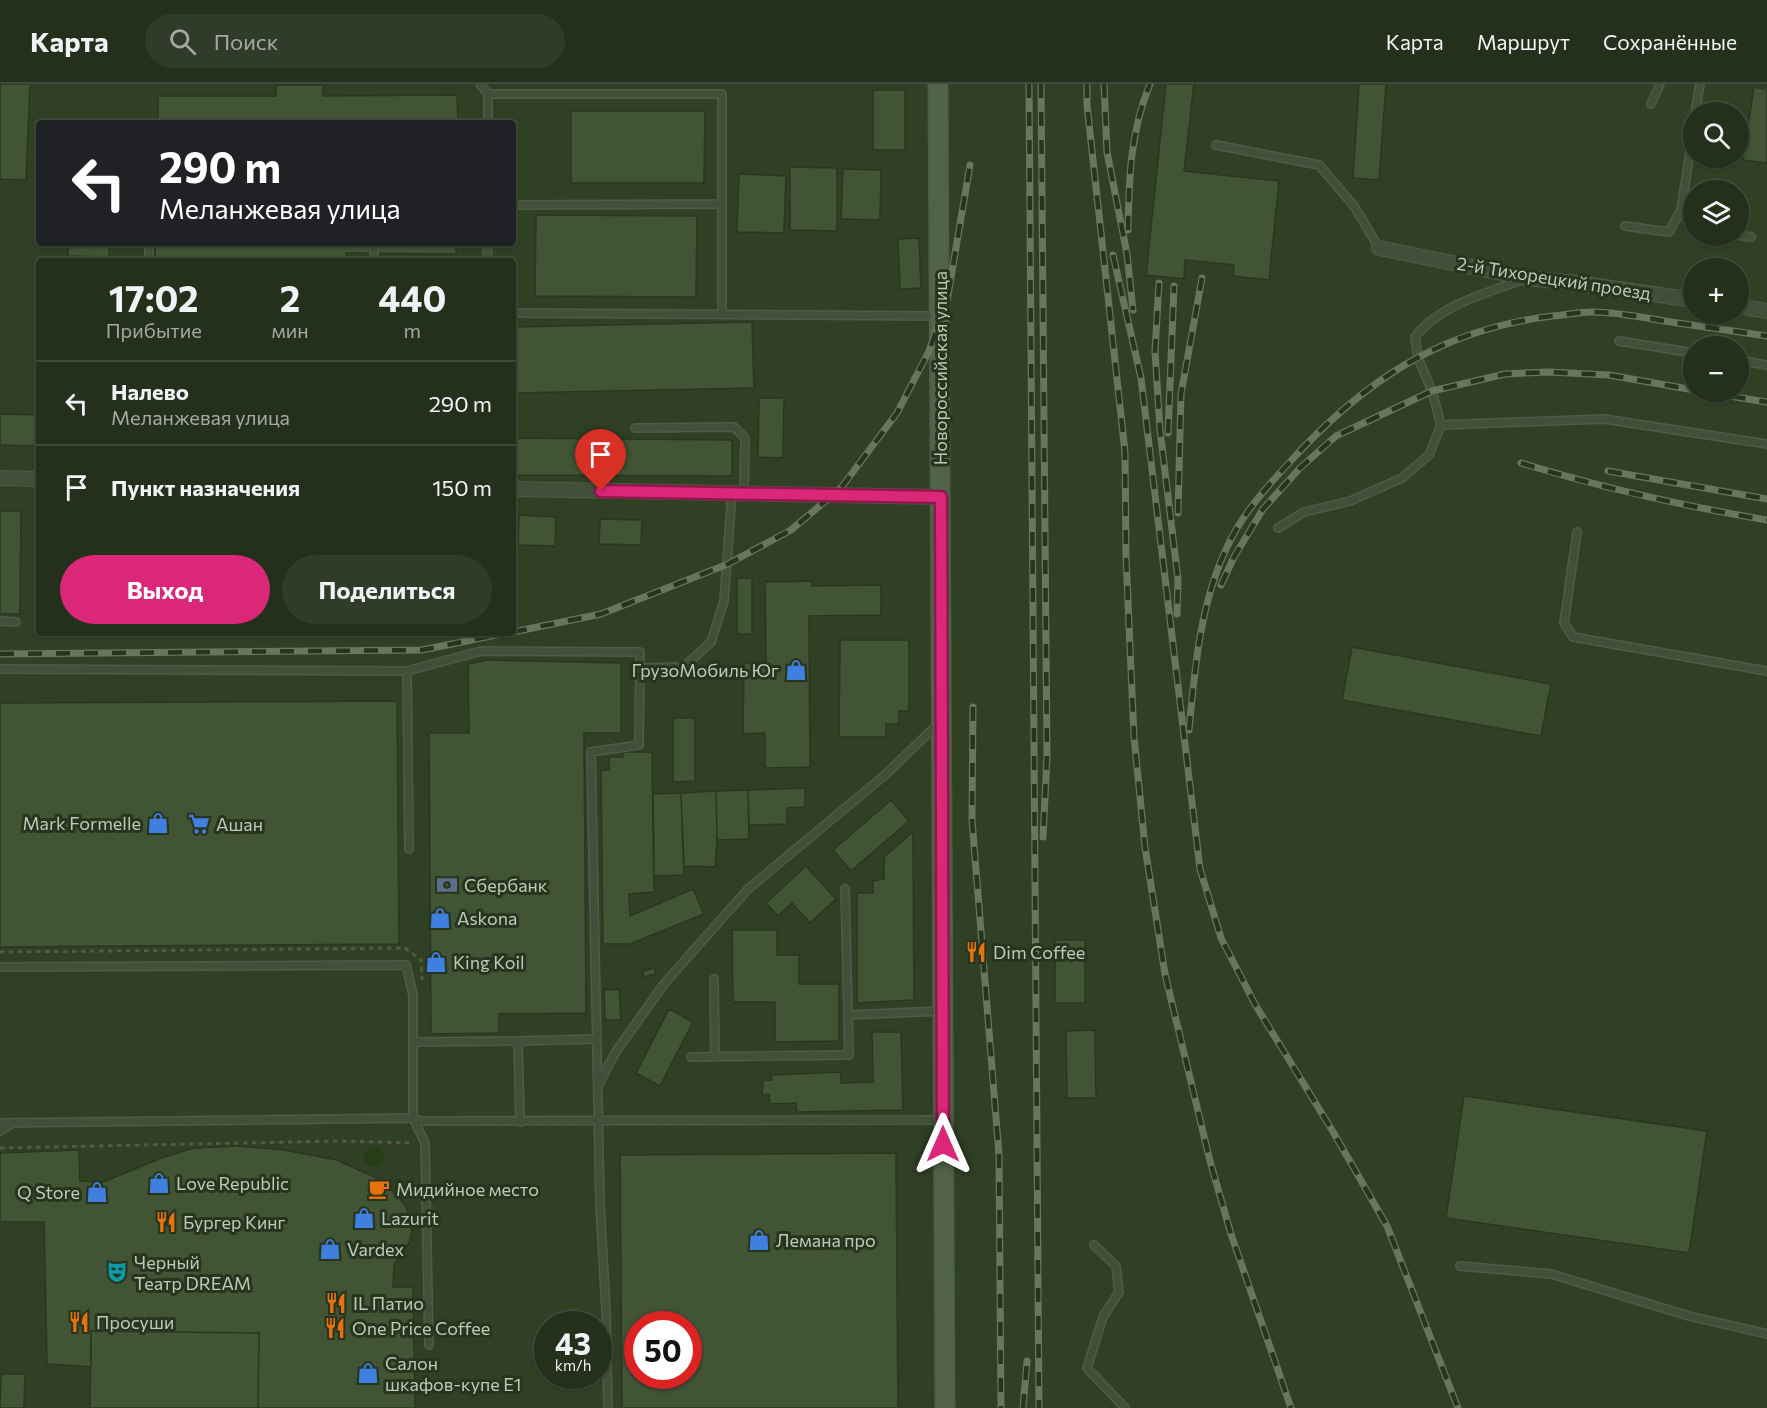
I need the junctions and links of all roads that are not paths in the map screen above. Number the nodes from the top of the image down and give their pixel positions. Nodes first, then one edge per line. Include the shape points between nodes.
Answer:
1 (480, 84) edge
2 (938, 84) edge
3 (1660, 84) edge
4 (1700, 84) edge
5 (488, 94) junction
6 (1697, 102) edge
7 (1651, 104) dead end
8 (488, 120) edge
9 (1216, 145) dead end
10 (1688, 168) edge
11 (722, 204) junction
12 (516, 205) edge
13 (1681, 210) junction
14 (1683, 212) edge
15 (1625, 226) dead end
16 (1379, 248) joint
17 (1526, 278) junction
18 (1683, 298) edge
19 (1749, 308) edge
20 (1767, 310) edge
21 (516, 313) edge
22 (722, 314) junction
23 (940, 316) junction
24 (1619, 340) dead end
25 (1683, 351) edge
26 (1749, 362) edge
27 (1767, 365) edge
28 (1441, 425) junction
29 (635, 428) dead end
30 (1767, 444) edge
31 (0, 478) edge
32 (36, 479) edge
33 (516, 489) edge
34 (738, 493) junction
35 (941, 497) junction
36 (1278, 528) dead end
37 (1577, 532) dead end
38 (0, 621) edge
39 (16, 622) dead end
40 (640, 668) junction
41 (0, 669) edge
42 (407, 671) junction
43 (1767, 671) edge
44 (941, 720) junction
45 (409, 849) dead end
46 (845, 889) dead end
47 (0, 967) edge
48 (714, 979) dead end
49 (942, 1011) junction
50 (848, 1015) junction
51 (597, 1039) junction
52 (518, 1041) junction
53 (414, 1042) junction
54 (691, 1057) dead end
55 (715, 1057) junction
56 (598, 1086) junction
57 (413, 1118) junction
58 (943, 1120) junction
59 (14, 1122) junction
60 (520, 1122) junction
61 (599, 1122) junction
62 (0, 1123) edge
63 (0, 1131) edge
64 (1094, 1245) dead end
65 (1460, 1266) dead end
66 (1767, 1334) edge
67 (429, 1345) dead end
68 (608, 1408) edge
69 (945, 1408) edge
70 (1125, 1408) edge

1 - 5 lane
2 - 23 main road, Новороссийская улица
3 - 7 lane
4 - 6 lane
5 - 8 lane
5 - 11 lane via 722,94
9 - 16 lane via 1319,165 1354,206
10 - 13 lane
11 - 12 lane
11 - 22 lane
13 - 14 lane
13 - 15 lane via 1669,232
16 - 17 street, 2-й Тихорецкий проезд
17 - 18 street, 2-й Тихорецкий проезд
17 - 28 lane via 1456,305 1423,326 1415,337 1418,358
19 - 20 street
21 - 22 lane
22 - 23 lane
23 - 35 main road, Новороссийская улица
24 - 25 lane
26 - 27 lane
28 - 30 lane via 1604,419
28 - 36 lane via 1429,455 1402,478 1350,501 1304,512
29 - 34 lane via 734,427 745,438
31 - 32 street
33 - 34 street
34 - 35 street
34 - 40 lane via 724,600 711,642 684,667
35 - 44 main road, Новороссийская улица
37 - 43 lane via 1564,623 1572,637
38 - 39 lane
40 - 42 lane via 640,652 481,651
40 - 51 lane via 639,745 591,752
41 - 42 lane
42 - 45 lane
44 - 49 main road, Новороссийская улица
44 - 56 lane via 885,775 748,889 664,984 615,1053
46 - 50 lane
47 - 53 lane via 406,965 413,995
48 - 55 lane
49 - 50 lane
49 - 58 main road, Новороссийская улица
50 - 55 lane via 849,1054
51 - 52 lane
51 - 56 lane
52 - 53 lane
52 - 60 lane
53 - 57 lane
54 - 55 lane
56 - 61 lane
57 - 59 lane
57 - 60 lane
57 - 67 lane via 425,1143
58 - 61 lane
58 - 69 main road, Новороссийская улица
59 - 62 lane
59 - 63 lane
60 - 61 lane
61 - 68 lane
64 - 70 lane via 1116,1266 1119,1292 1103,1317 1087,1368
65 - 66 lane via 1551,1274 1689,1316

